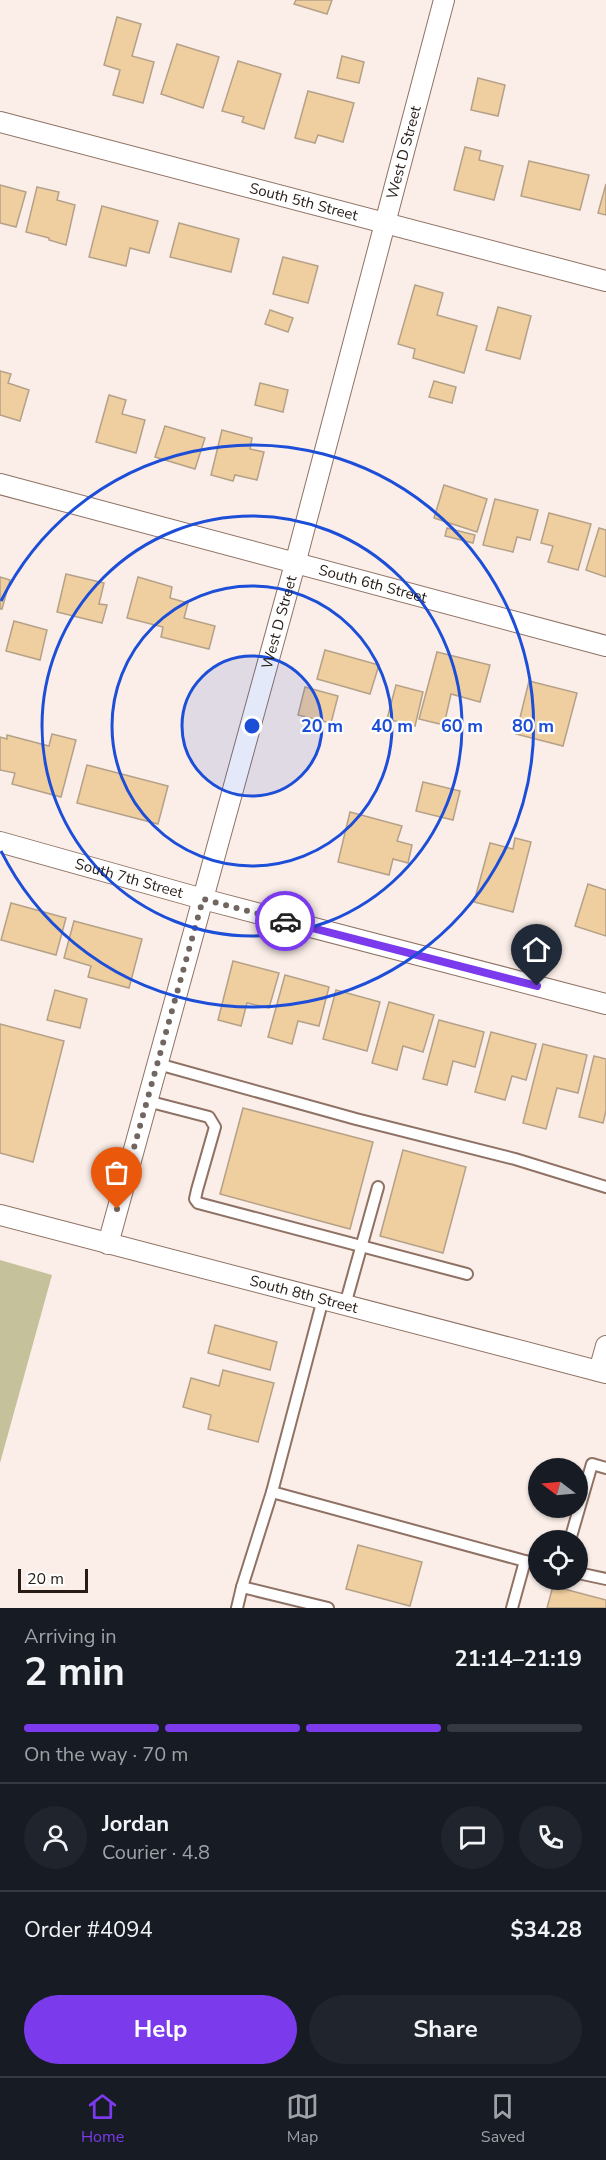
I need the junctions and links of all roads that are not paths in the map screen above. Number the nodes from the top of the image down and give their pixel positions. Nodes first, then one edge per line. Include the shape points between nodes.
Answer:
1 (444, 0) edge
2 (0, 122) edge
3 (385, 224) junction
4 (606, 281) edge
5 (0, 484) edge
6 (295, 564) junction
7 (606, 646) edge
8 (0, 842) edge
9 (203, 899) junction
10 (606, 1004) edge
11 (158, 1064) junction
12 (147, 1101) junction
13 (378, 1187) dead end
14 (606, 1187) edge
15 (0, 1215) edge
16 (108, 1244) junction
17 (362, 1246) junction
18 (467, 1274) dead end
19 (323, 1299) junction
20 (345, 1305) junction
21 (606, 1347) edge
22 (603, 1372) edge
23 (606, 1468) edge
24 (272, 1492) junction
25 (573, 1530) edge
26 (525, 1561) junction
27 (528, 1562) edge
28 (588, 1575) edge
29 (606, 1579) edge
30 (242, 1587) junction
31 (237, 1608) edge
32 (328, 1608) edge
33 (512, 1608) edge

1 - 3 street, West D Street
2 - 3 street, South 5th Street
3 - 4 street, South 5th Street
3 - 6 street, West D Street
5 - 6 street, South 6th Street
6 - 7 street, South 6th Street
6 - 9 street, West D Street
8 - 9 street, South 7th Street
9 - 10 street, South 7th Street
9 - 11 street, West D Street
11 - 12 street, West D Street
11 - 14 lane
12 - 16 street, West D Street
12 - 17 lane via 209,1117 215,1127 197,1190 198,1203
13 - 17 lane
15 - 16 street, South 8th Street
16 - 19 street, South 8th Street
17 - 18 lane
17 - 20 lane
19 - 20 street, South 8th Street
19 - 24 lane
20 - 22 street, South 8th Street
21 - 22 street
23 - 25 lane via 592,1464
24 - 26 lane
24 - 30 lane
26 - 27 lane
26 - 33 lane
28 - 29 lane
30 - 31 lane
30 - 32 lane

